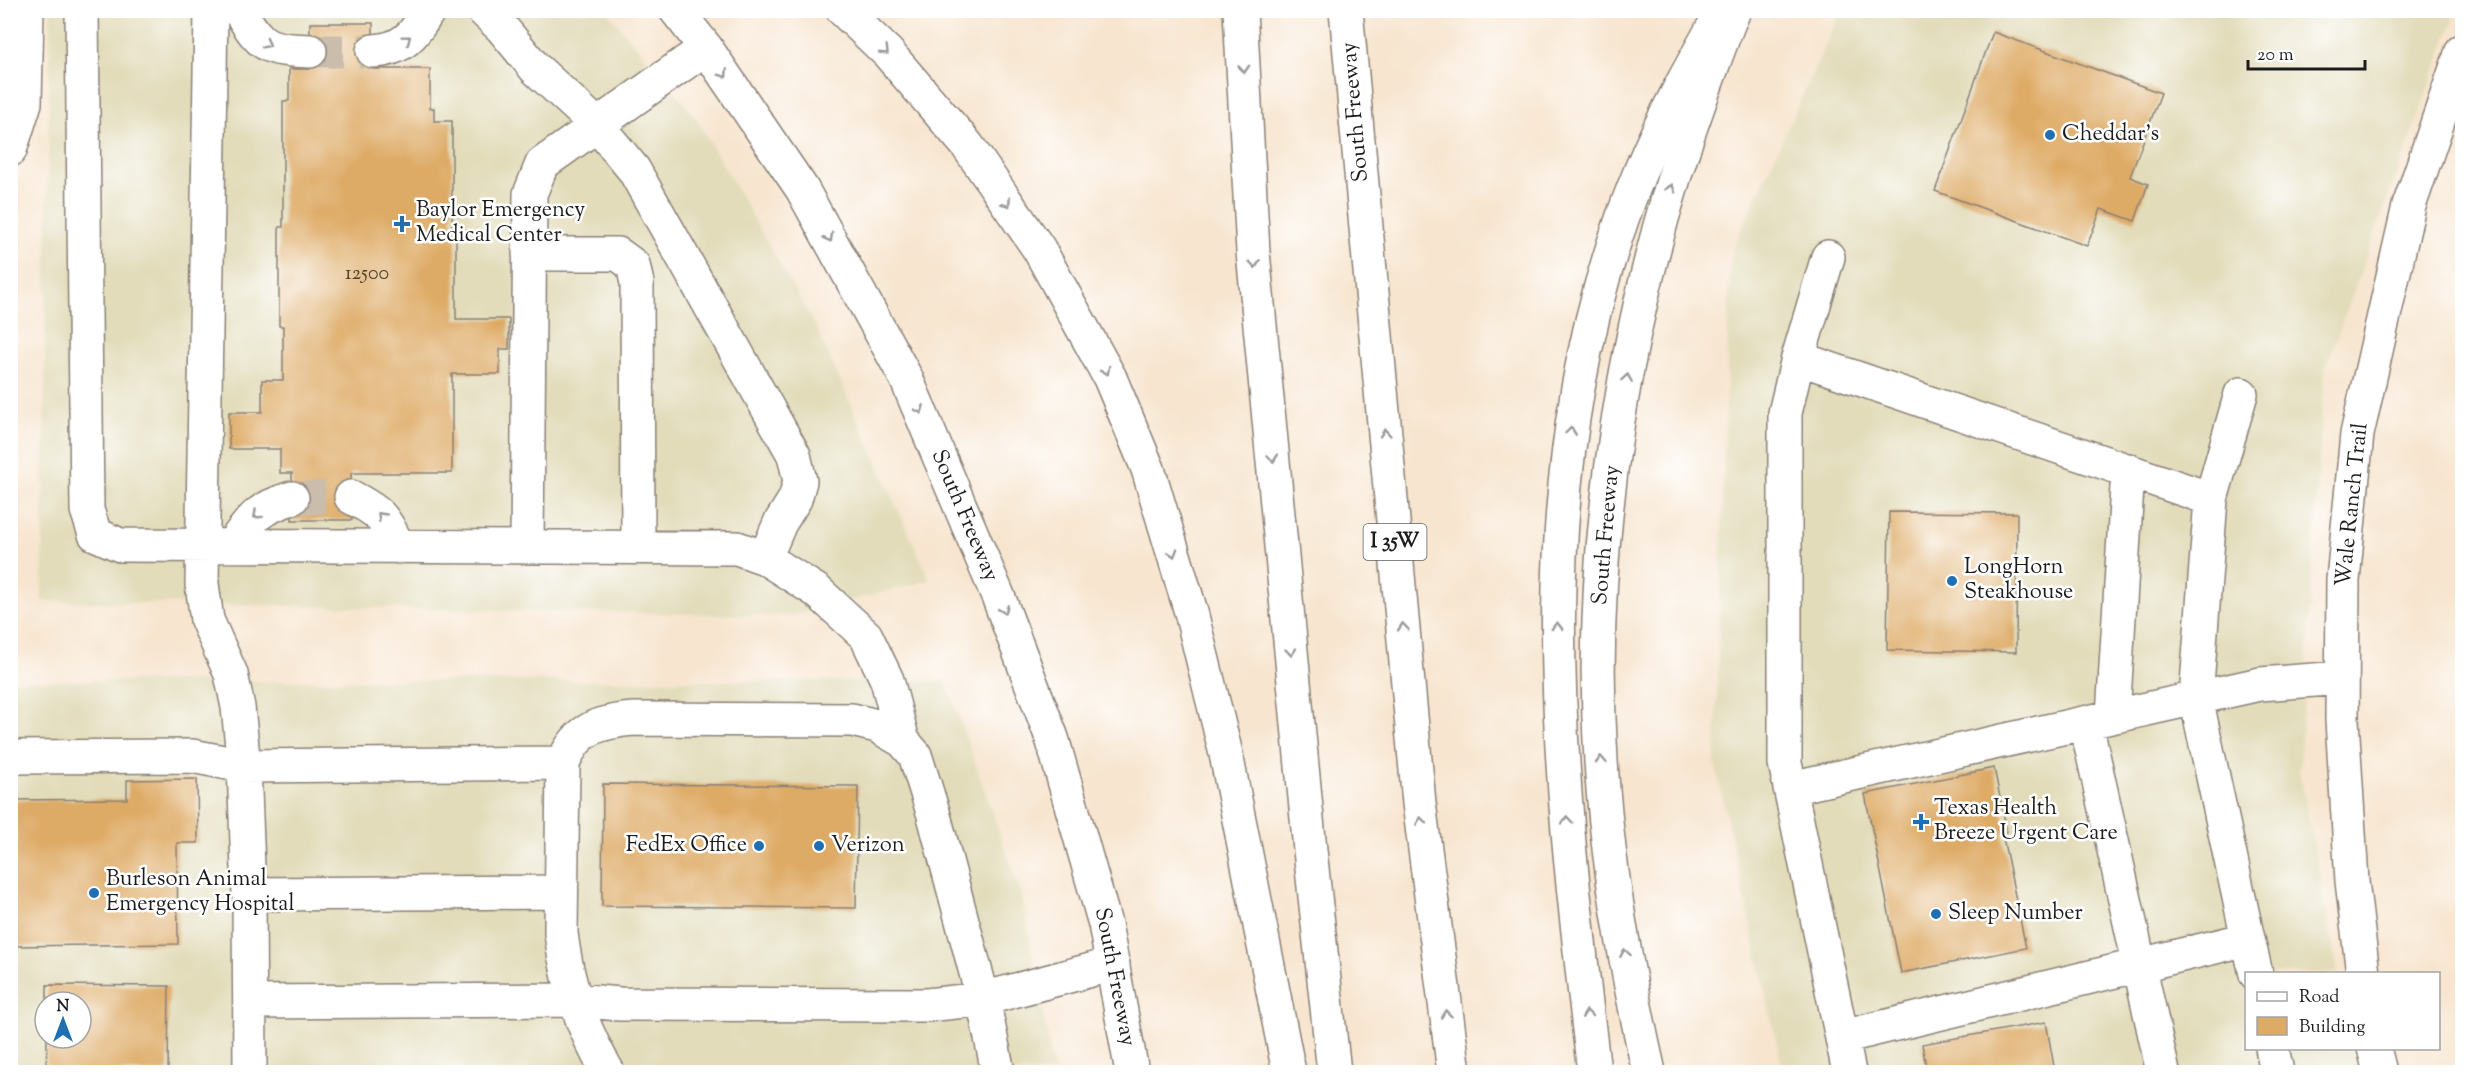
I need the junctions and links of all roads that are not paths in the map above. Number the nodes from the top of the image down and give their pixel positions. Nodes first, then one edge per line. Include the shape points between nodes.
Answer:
1 (27, 10) edge
2 (82, 10) edge
3 (211, 10) edge
4 (239, 10) edge
5 (429, 10) edge
6 (483, 10) edge
7 (676, 10) edge
8 (843, 10) edge
9 (1240, 10) edge
10 (1346, 10) edge
11 (1723, 10) edge
12 (1734, 10) edge
13 (706, 48) junction
14 (310, 51) tunnel mouth
15 (373, 51) tunnel mouth
16 (2463, 51) edge
17 (597, 125) junction
18 (10, 150) edge
19 (529, 254) junction
20 (1828, 257) dead end
21 (1798, 358) junction
22 (2241, 394) dead end
23 (2128, 470) junction
24 (351, 497) tunnel mouth
25 (292, 498) tunnel mouth
26 (2211, 499) junction
27 (216, 545) junction
28 (398, 546) junction
29 (527, 547) junction
30 (638, 547) junction
31 (765, 558) junction
32 (2342, 678) junction
33 (2196, 698) junction
34 (2099, 719) junction
35 (903, 741) junction
36 (10, 757) edge
37 (563, 763) junction
38 (244, 766) junction
39 (1790, 788) junction
40 (561, 892) junction
41 (249, 894) junction
42 (2248, 939) junction
43 (1113, 964) junction
44 (2138, 966) junction
45 (2256, 972) edge
46 (2363, 972) edge
47 (983, 999) junction
48 (574, 1000) junction
49 (250, 1002) junction
50 (1842, 1037) junction
51 (2272, 1050) edge
52 (2374, 1050) edge
53 (250, 1072) edge
54 (608, 1072) edge
55 (998, 1072) edge
56 (1132, 1072) edge
57 (1289, 1072) edge
58 (1334, 1072) edge
59 (1454, 1072) edge
60 (1594, 1072) edge
61 (1649, 1072) edge
62 (1849, 1072) edge
63 (2163, 1072) edge
64 (2277, 1072) edge
65 (2380, 1072) edge

1 - 18 main road via 25,104
2 - 27 main road via 87,510 95,534 120,545
3 - 27 main road
4 -> 14 main road via 263,44 280,50
15 -> 5 main road via 387,51 403,43 417,31
6 - 17 main road via 535,68
7 - 13 main road, South Freeway
8 -> 57 main road via 888,53 967,145 1039,249 1110,378 1148,469 1191,612 1226,754
9 -> 58 main road via 1253,252
59 -> 10 main road, South Freeway / I 35W via 1418,791
60 -> 11 main road via 1574,903 1559,716 1558,579 1571,432 1584,356 1604,277 1640,172 1680,87
61 -> 12 main road, South Freeway via 1613,881 1601,761 1599,632 1605,528 1634,334 1658,231 1688,133
13 - 17 main road
13 -> 43 main road, South Freeway via 802,189 906,378 998,596 1052,738 1106,924
16 - 32 main road, Wale Ranch Trail via 2409,206 2357,434 2343,580
17 - 19 main road via 543,164 530,194
17 - 31 main road via 634,170 794,455 800,481 795,500
19 - 29 main road
19 - 30 main road via 618,254 633,265 637,283
20 - 21 main road
21 - 23 main road
21 - 39 main road via 1785,413 1785,763
22 - 26 main road
23 - 26 main road
23 - 34 main road
28 -> 24 main road via 387,523 374,509
25 -> 27 main road via 269,505
26 - 33 main road
27 - 28 main road
27 - 38 main road via 207,620 231,674
28 - 29 main road
29 - 30 main road
30 - 31 main road via 737,548
31 - 35 main road via 817,591 866,636 887,680
32 - 33 main road via 2260,684
32 - 46 main road, Wale Ranch Trail via 2352,881
33 - 34 main road
33 - 42 main road
34 - 39 main road
34 - 44 main road
35 - 37 main road via 877,726 852,720 634,719 588,730 574,741
35 - 47 main road via 915,755 933,812
36 - 38 main road via 192,756
37 - 38 main road
37 - 40 main road
38 - 41 main road
39 - 50 main road
40 - 41 main road
40 - 48 main road via 561,933
41 - 49 main road
42 - 44 main road
42 - 45 main road
43 - 47 main road
43 - 56 main road, South Freeway
44 - 50 main road
44 - 63 main road
47 - 48 main road via 927,1005 801,1006
47 - 55 main road
48 - 49 main road
48 - 54 main road
49 - 53 main road
50 - 62 main road
51 - 64 main road
52 - 65 main road

